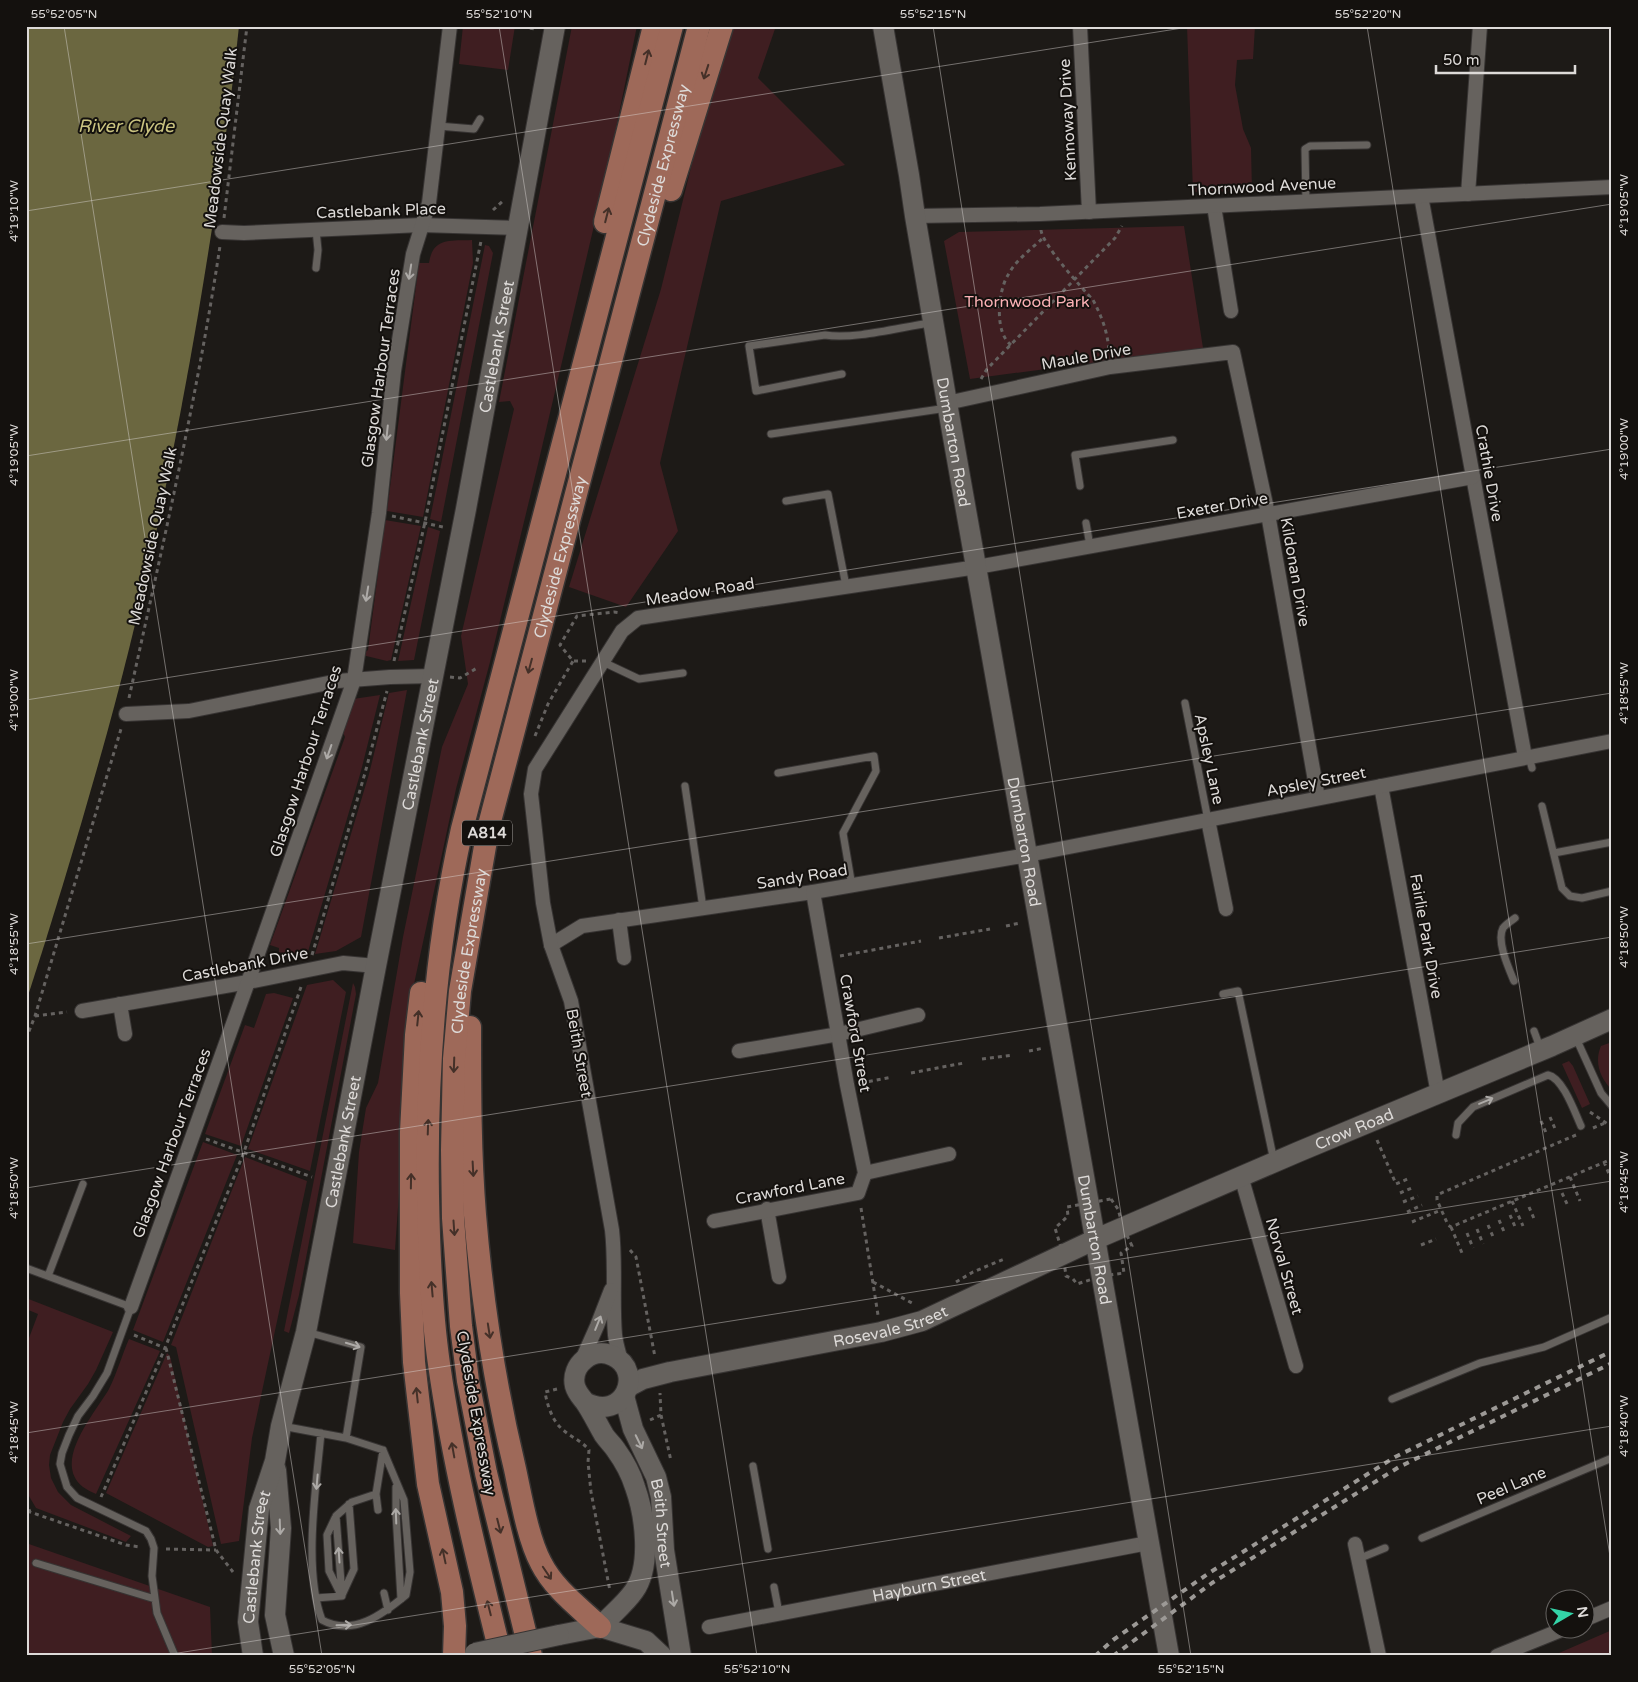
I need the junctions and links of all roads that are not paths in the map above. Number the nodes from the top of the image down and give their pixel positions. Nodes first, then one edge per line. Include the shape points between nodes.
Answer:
1 (450, 26) edge
2 (654, 26) edge
3 (672, 26) edge
4 (699, 26) edge
5 (722, 26) edge
6 (883, 26) edge
7 (1080, 26) edge
8 (1480, 26) edge
9 (546, 28) edge
10 (480, 120) dead end
11 (438, 126) junction
12 (1367, 145) dead end
13 (1612, 187) edge
14 (1468, 194) junction
15 (1421, 196) junction
16 (1306, 202) junction
17 (1214, 206) junction
18 (1089, 212) junction
19 (914, 216) junction
20 (422, 225) junction
21 (519, 228) junction
22 (316, 230) junction
23 (222, 232) road end
24 (316, 268) dead end
25 (1231, 311) dead end
26 (597, 315) junction
27 (933, 322) junction
28 (1233, 352) joint
29 (842, 374) dead end
30 (947, 405) junction
31 (771, 434) dead end
32 (589, 440) junction
33 (1173, 440) dead end
34 (1473, 477) junction
35 (1080, 486) dead end
36 (786, 501) dead end
37 (1268, 514) junction
38 (1086, 524) dead end
39 (1090, 546) junction
40 (977, 567) junction
41 (846, 586) junction
42 (603, 662) junction
43 (684, 673) dead end
44 (434, 676) junction
45 (354, 680) junction
46 (1185, 703) dead end
47 (126, 714) road end
48 (1612, 741) edge
49 (1529, 761) junction
50 (778, 773) dead end
51 (685, 786) dead end
52 (1381, 786) junction
53 (1318, 798) junction
54 (1542, 806) dead end
55 (1208, 820) junction
56 (534, 827) joint
57 (1612, 842) edge
58 (1554, 853) junction
59 (1028, 855) junction
60 (456, 856) junction
61 (852, 886) junction
62 (1612, 891) edge
63 (813, 892) junction
64 (703, 908) junction
65 (1226, 909) dead end
66 (1515, 918) dead end
67 (619, 920) junction
68 (471, 928) junction
69 (551, 945) junction
70 (624, 958) dead end
71 (376, 966) junction
72 (1514, 981) dead end
73 (248, 982) junction
74 (1223, 994) dead end
75 (120, 1004) junction
76 (82, 1011) road end
77 (918, 1015) dead end
78 (1612, 1019) edge
79 (1534, 1031) dead end
80 (125, 1034) dead end
81 (838, 1034) junction
82 (1575, 1036) junction
83 (739, 1050) dead end
84 (1541, 1050) junction
85 (1438, 1094) junction
86 (1612, 1106) edge
87 (1583, 1130) road end
88 (1456, 1135) dead end
89 (949, 1154) dead end
90 (1274, 1162) junction
91 (864, 1176) junction
92 (1241, 1176) junction
93 (83, 1184) dead end
94 (768, 1209) junction
95 (714, 1221) dead end
96 (1096, 1239) junction
97 (26, 1268) edge
98 (48, 1276) junction
99 (779, 1277) dead end
100 (614, 1282) junction
101 (131, 1308) junction
102 (1612, 1317) edge
103 (306, 1332) junction
104 (580, 1363) junction
105 (623, 1363) junction
106 (1296, 1366) dead end
107 (662, 1372) junction
108 (626, 1392) junction
109 (1392, 1399) dead end
110 (585, 1402) junction
111 (281, 1426) junction
112 (321, 1434) junction
113 (346, 1438) junction
114 (383, 1450) junction
115 (1612, 1458) edge
116 (275, 1461) junction
117 (753, 1466) dead end
118 (396, 1483) junction
119 (376, 1494) junction
120 (349, 1504) junction
121 (378, 1510) dead end
122 (336, 1516) junction
123 (1422, 1538) dead end
124 (1148, 1543) junction
125 (1355, 1544) dead end
126 (1385, 1548) dead end
127 (768, 1549) dead end
128 (1358, 1559) junction
129 (36, 1563) dead end
130 (774, 1587) dead end
131 (384, 1593) dead end
132 (342, 1596) junction
133 (316, 1598) junction
134 (155, 1599) junction
135 (401, 1599) junction
136 (1612, 1608) edge
137 (388, 1610) junction
138 (779, 1614) junction
139 (1596, 1615) edge
140 (600, 1627) junction
141 (709, 1627) dead end
142 (1546, 1636) edge
143 (464, 1655) edge
144 (175, 1656) edge
145 (253, 1656) edge
146 (284, 1656) edge
147 (501, 1656) edge
148 (531, 1656) edge
149 (662, 1656) edge
150 (681, 1656) edge
151 (1169, 1656) edge
152 (1379, 1656) edge
153 (1497, 1656) edge

1 - 11 street, Glasgow Harbour Terraces
26 -> 2 main road via 601,241
3 - 26 main road, Clydeside Expressway / A814
4 - 32 main road, Clydeside Expressway / A814
5 -> 32 main road via 620,370
6 - 19 street, Dumbarton Road
7 - 18 street, Kennoway Drive
8 - 14 street
9 - 21 street, Castlebank Street
10 - 11 lane via 474,129
11 - 20 street, Glasgow Harbour Terraces via 430,203
12 - 16 lane via 1306,148
13 - 14 street, Thornwood Avenue
14 - 15 street, Thornwood Avenue
15 - 16 street, Thornwood Avenue
15 - 34 street, Crathie Drive
16 - 17 street, Thornwood Avenue
17 - 18 street, Thornwood Avenue
17 - 25 street
18 - 19 street, Thornwood Avenue
19 - 27 street, Dumbarton Road
20 - 21 street, Castlebank Place
20 - 22 street, Castlebank Place
20 -> 45 street, Glasgow Harbour Terraces via 413,254 394,371 379,513
21 - 44 street, Castlebank Street
22 - 23 street, Castlebank Place
22 - 24 lane
26 - 60 main road, Clydeside Expressway / A814
27 - 29 lane via 864,334 825,335 749,346 756,391
27 - 30 street, Dumbarton Road
28 - 30 street, Maule Drive via 1110,367 972,396
28 - 37 street, Kildonan Drive
30 - 31 lane
30 - 40 street, Dumbarton Road
32 -> 68 main road, Clydeside Expressway / A814 via 488,829
33 - 35 lane via 1075,455
34 - 37 street, Exeter Drive
34 - 49 street, Crathie Drive
36 - 41 lane via 828,494
37 - 39 street, Exeter Drive
37 - 53 street, Kildonan Drive
38 - 39 lane
39 - 40 street, Exeter Drive
40 - 41 street, Meadow Road
40 - 59 street, Dumbarton Road
41 - 42 street, Meadow Road via 638,618 622,631
42 - 43 lane via 639,679
42 - 56 street, Meadow Road via 535,769 531,794
44 - 45 street
44 - 71 street, Castlebank Street
45 - 47 street via 189,711
45 -> 73 street, Glasgow Harbour Terraces
46 - 55 lane, Apsley Lane
48 - 49 street, Apsley Street
49 - 52 street, Apsley Street
50 - 61 lane via 874,756 876,771 843,833
51 - 64 lane
52 - 53 street, Apsley Street
52 - 85 street, Fairlie Park Drive
53 - 55 street, Apsley Street
54 - 58 lane
55 - 59 street, Apsley Street
55 - 65 street
56 - 69 street, Beith Street
57 - 58 lane
58 - 62 lane via 1562,888 1570,896 1582,898
59 - 61 street, Sandy Road
59 - 96 street, Dumbarton Road
143 -> 60 main road via 455,1626 452,1592 428,1484 419,1413 412,1323 410,1216 416,1035 422,984 440,889
147 -> 60 main road, Clydeside Expressway / A814 via 449,1428 439,1362 429,1243 430,1067 439,964
61 - 63 street, Sandy Road
63 - 64 street, Sandy Road
63 - 81 street, Crawford Street
64 - 67 street, Sandy Road
66 - 72 lane via 1502,929 1500,938
67 - 69 street, Sandy Road via 582,926
67 - 70 street
68 -> 140 main road via 470,1119 475,1215 502,1416 540,1563 554,1582
68 -> 148 main road, Clydeside Expressway / A814 via 460,991 454,1059 453,1218 461,1326 486,1473
69 - 100 street, Beith Street via 571,1001 612,1230
71 - 73 street, Castlebank Drive via 343,963
71 - 103 street, Castlebank Street
73 - 75 street, Castlebank Drive
73 - 101 street, Glasgow Harbour Terraces
74 - 90 lane via 1238,991
75 - 76 street, Castlebank Drive
75 - 80 street
77 - 81 street
78 - 82 street, Crow Road
79 - 84 lane
81 - 83 street
81 - 91 street, Crawford Street
82 - 84 street, Crow Road
82 - 86 lane via 1601,1093
84 - 85 street, Crow Road
85 - 90 street, Crow Road
88 -> 87 lane via 1458,1123 1473,1107 1548,1075 1554,1076 1560,1084
89 - 91 street
90 - 92 street, Crow Road
91 - 94 street, Crawford Lane via 858,1193
92 - 96 street, Crow Road
92 - 106 street, Norval Street
93 - 98 lane
94 - 95 street, Crawford Lane
94 - 99 street
96 - 107 street, Rosevale Street via 922,1321 881,1332
96 - 124 street, Dumbarton Road
97 - 98 lane
98 - 101 lane
104 -> 100 street, Beith Street
100 - 105 street, Beith Street via 616,1337
101 - 134 lane via 107,1373 78,1416 60,1464 67,1487 77,1498 146,1531 154,1548 152,1576
102 - 109 lane via 1544,1348 1480,1362
103 - 111 street, Castlebank Street
103 -> 113 lane via 361,1347
104 - 105 street via 587,1357 604,1353
104 - 110 street, Beith Street via 575,1384
105 - 107 street, Rosevale Street
105 - 108 street, Beith Street via 629,1378
107 - 108 street, Rosevale Street via 643,1379
108 - 110 street via 618,1403 610,1406 601,1408
108 -> 150 street, Beith Street via 633,1429 656,1477 661,1497 664,1550
110 - 140 street, Beith Street via 635,1485 644,1527 645,1560 635,1590
111 - 112 lane
111 - 116 street, Castlebank Street
112 - 113 lane
112 -> 133 lane via 313,1537
113 - 114 lane
114 - 118 lane
114 - 119 lane
115 - 123 lane, Peel Lane
116 - 145 street, Castlebank Street via 260,1509 248,1622
116 -> 146 street, Castlebank Street via 281,1528 275,1615
117 - 127 lane
135 -> 118 lane
118 - 135 lane via 404,1500 410,1572 406,1595
119 - 120 lane
119 - 121 lane
120 - 122 lane
120 - 132 lane via 354,1570
132 -> 122 lane
122 - 132 lane via 327,1535 329,1572
124 - 138 street, Hayburn Street
124 - 151 street, Dumbarton Road
125 - 128 street
126 - 128 lane
128 - 152 street
129 - 134 lane
130 - 138 lane
131 - 137 lane
132 - 133 lane
133 -> 137 lane via 322,1620 332,1625 349,1626
134 - 144 lane via 157,1614
135 - 137 lane
136 - 139 street
138 - 141 street, Hayburn Street
140 - 143 street, bridge
140 - 149 street via 646,1641
142 - 153 street

